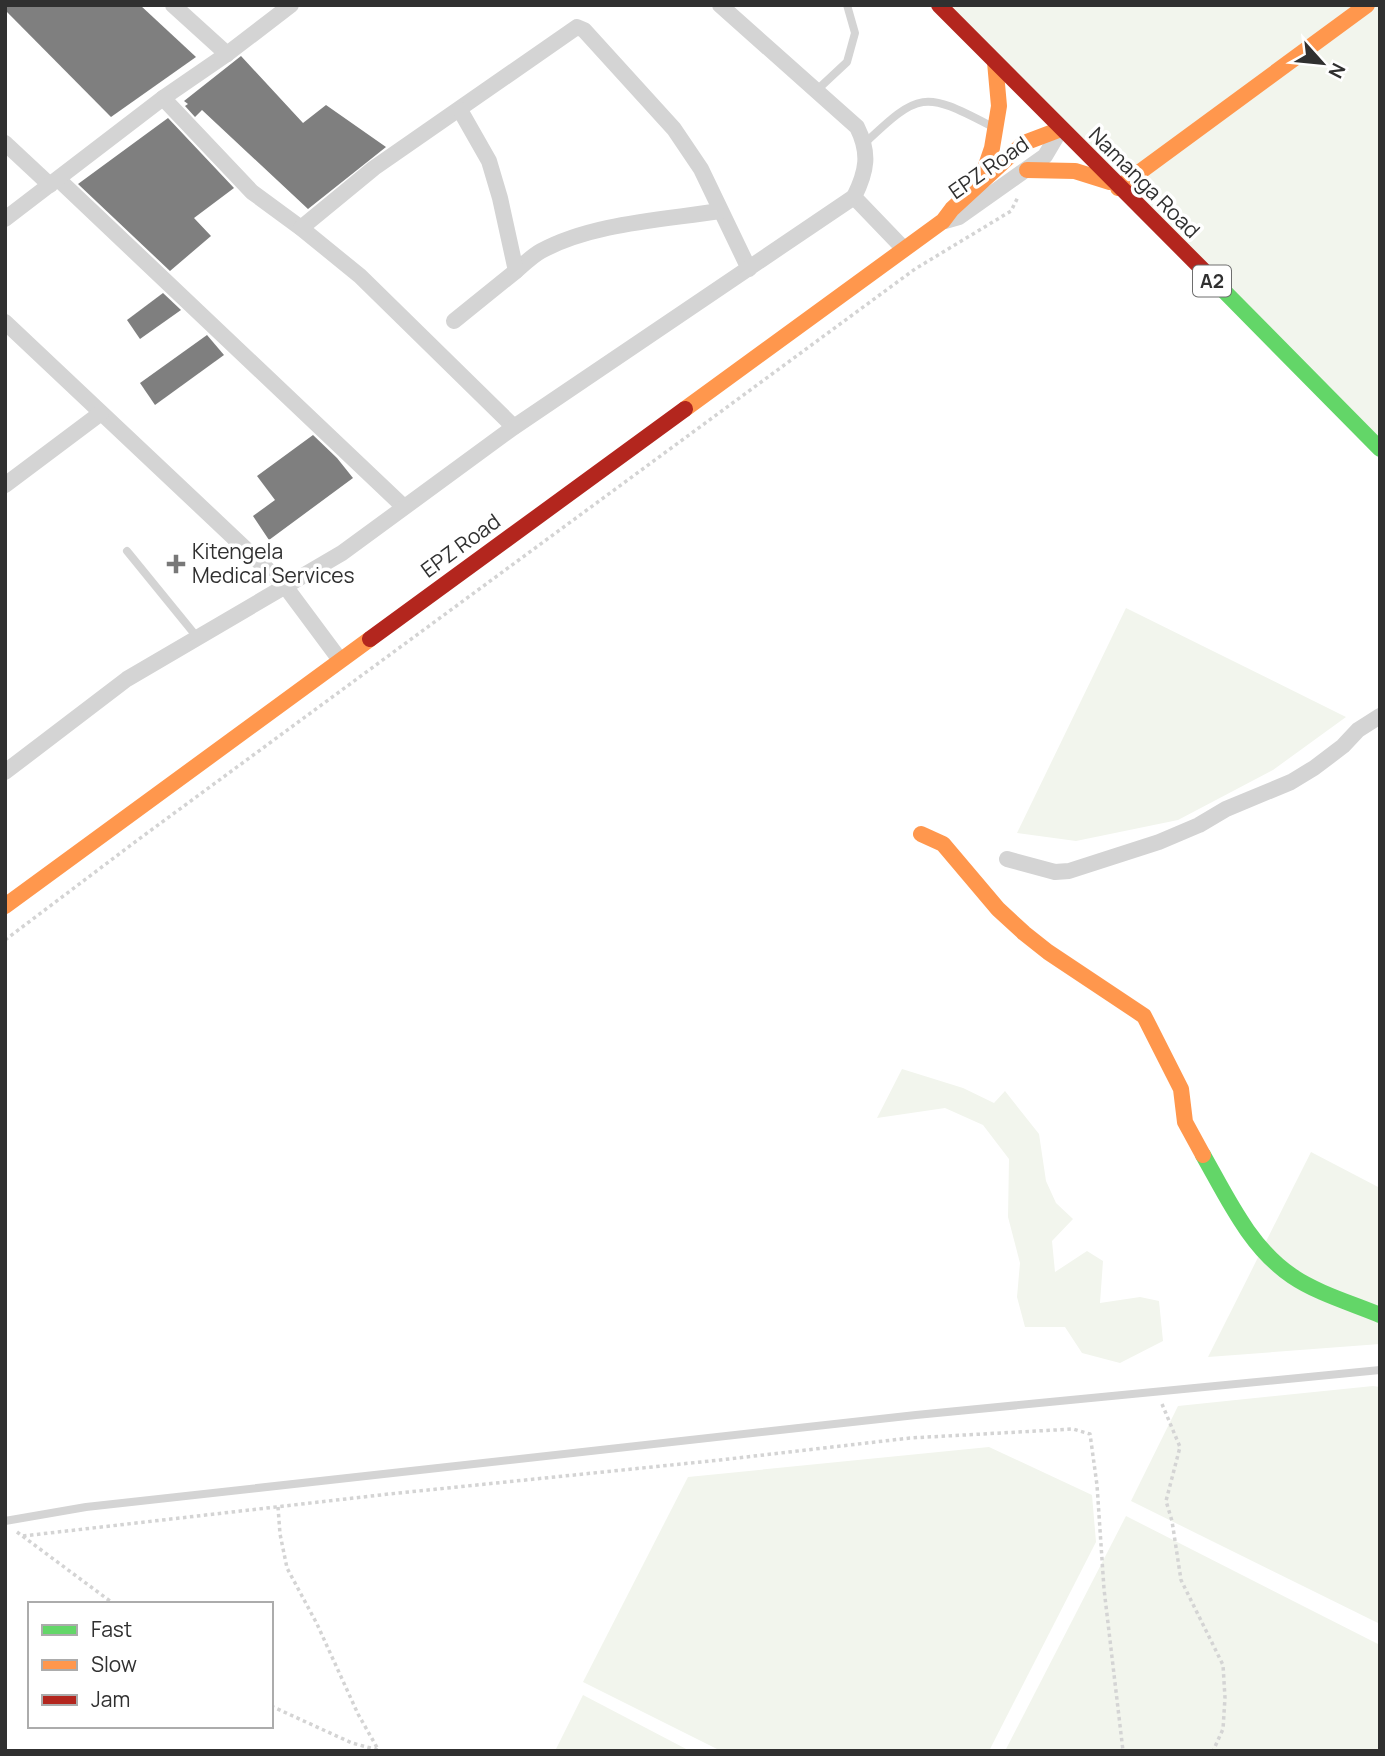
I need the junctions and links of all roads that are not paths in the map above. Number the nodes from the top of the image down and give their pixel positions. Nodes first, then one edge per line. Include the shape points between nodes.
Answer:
1 (173, 5) edge
2 (291, 5) edge
3 (720, 5) edge
4 (847, 5) edge
5 (939, 5) edge
6 (1367, 5) edge
7 (227, 54) junction
8 (995, 62) junction
9 (817, 90) junction
10 (163, 98) junction
11 (460, 110) junction
12 (995, 128) junction
13 (1061, 129) junction
14 (5, 143) edge
15 (865, 144) junction
16 (1027, 170) junction
17 (54, 182) junction
18 (980, 183) junction
19 (1116, 186) junction
20 (855, 197) junction
21 (720, 211) junction
22 (5, 219) edge
23 (943, 221) junction
24 (300, 228) junction
25 (904, 249) junction
26 (749, 270) junction
27 (516, 271) junction
28 (454, 321) dead end
29 (5, 322) edge
30 (101, 413) junction
31 (514, 427) junction
32 (1380, 449) edge
33 (5, 485) edge
34 (404, 507) junction
35 (127, 551) dead end
36 (285, 586) junction
37 (197, 637) junction
38 (340, 660) junction
39 (1380, 716) edge
40 (5, 772) edge
41 (921, 834) dead end
42 (1007, 859) dead end
43 (5, 906) edge
44 (1380, 1315) edge
45 (1380, 1370) edge
46 (5, 1521) edge

1 - 7 street
2 - 7 street
3 - 9 street
4 - 9 lane via 855,33 846,62
5 - 8 main road, Namanga Road / A2
6 - 19 main road
7 - 10 street
8 - 12 main road via 999,106
8 - 13 main road, Namanga Road / A2
9 - 15 street via 857,127
10 - 17 street
10 - 24 street via 252,192
11 - 21 street via 572,28 580,28 674,129 701,169
11 - 24 street via 374,169
11 - 27 street via 489,161
12 - 15 lane via 957,108 926,100 902,112
12 - 18 main road
13 - 16 street, EPZ Road via 1045,156
13 - 18 main road, EPZ Road via 1024,144
13 - 19 main road, Namanga Road / A2
14 - 17 street
15 - 20 street via 867,160
16 - 19 main road via 1076,172
16 - 23 street, EPZ Road via 959,217
17 - 22 street
17 - 34 street
18 - 23 main road, EPZ Road
19 - 32 main road, Namanga Road / A2
20 - 25 street
20 - 26 street
21 - 26 street
21 - 27 street via 573,237 538,253
23 - 25 main road, EPZ Road
24 - 31 street via 360,276
25 - 38 main road, EPZ Road
26 - 31 street
27 - 28 street
29 - 30 street
30 - 33 street
30 - 36 street
31 - 34 street
34 - 36 street via 342,553
35 - 37 lane
36 - 37 street
36 - 38 street
37 - 40 street via 127,679
38 - 43 main road, EPZ Road
39 - 42 street via 1292,782 1158,842 1069,871 1055,872
41 - 44 main road via 943,844 1024,933 1144,1016 1181,1089 1185,1122 1234,1209 1266,1254 1292,1276
45 - 46 lane via 888,1418 86,1507

